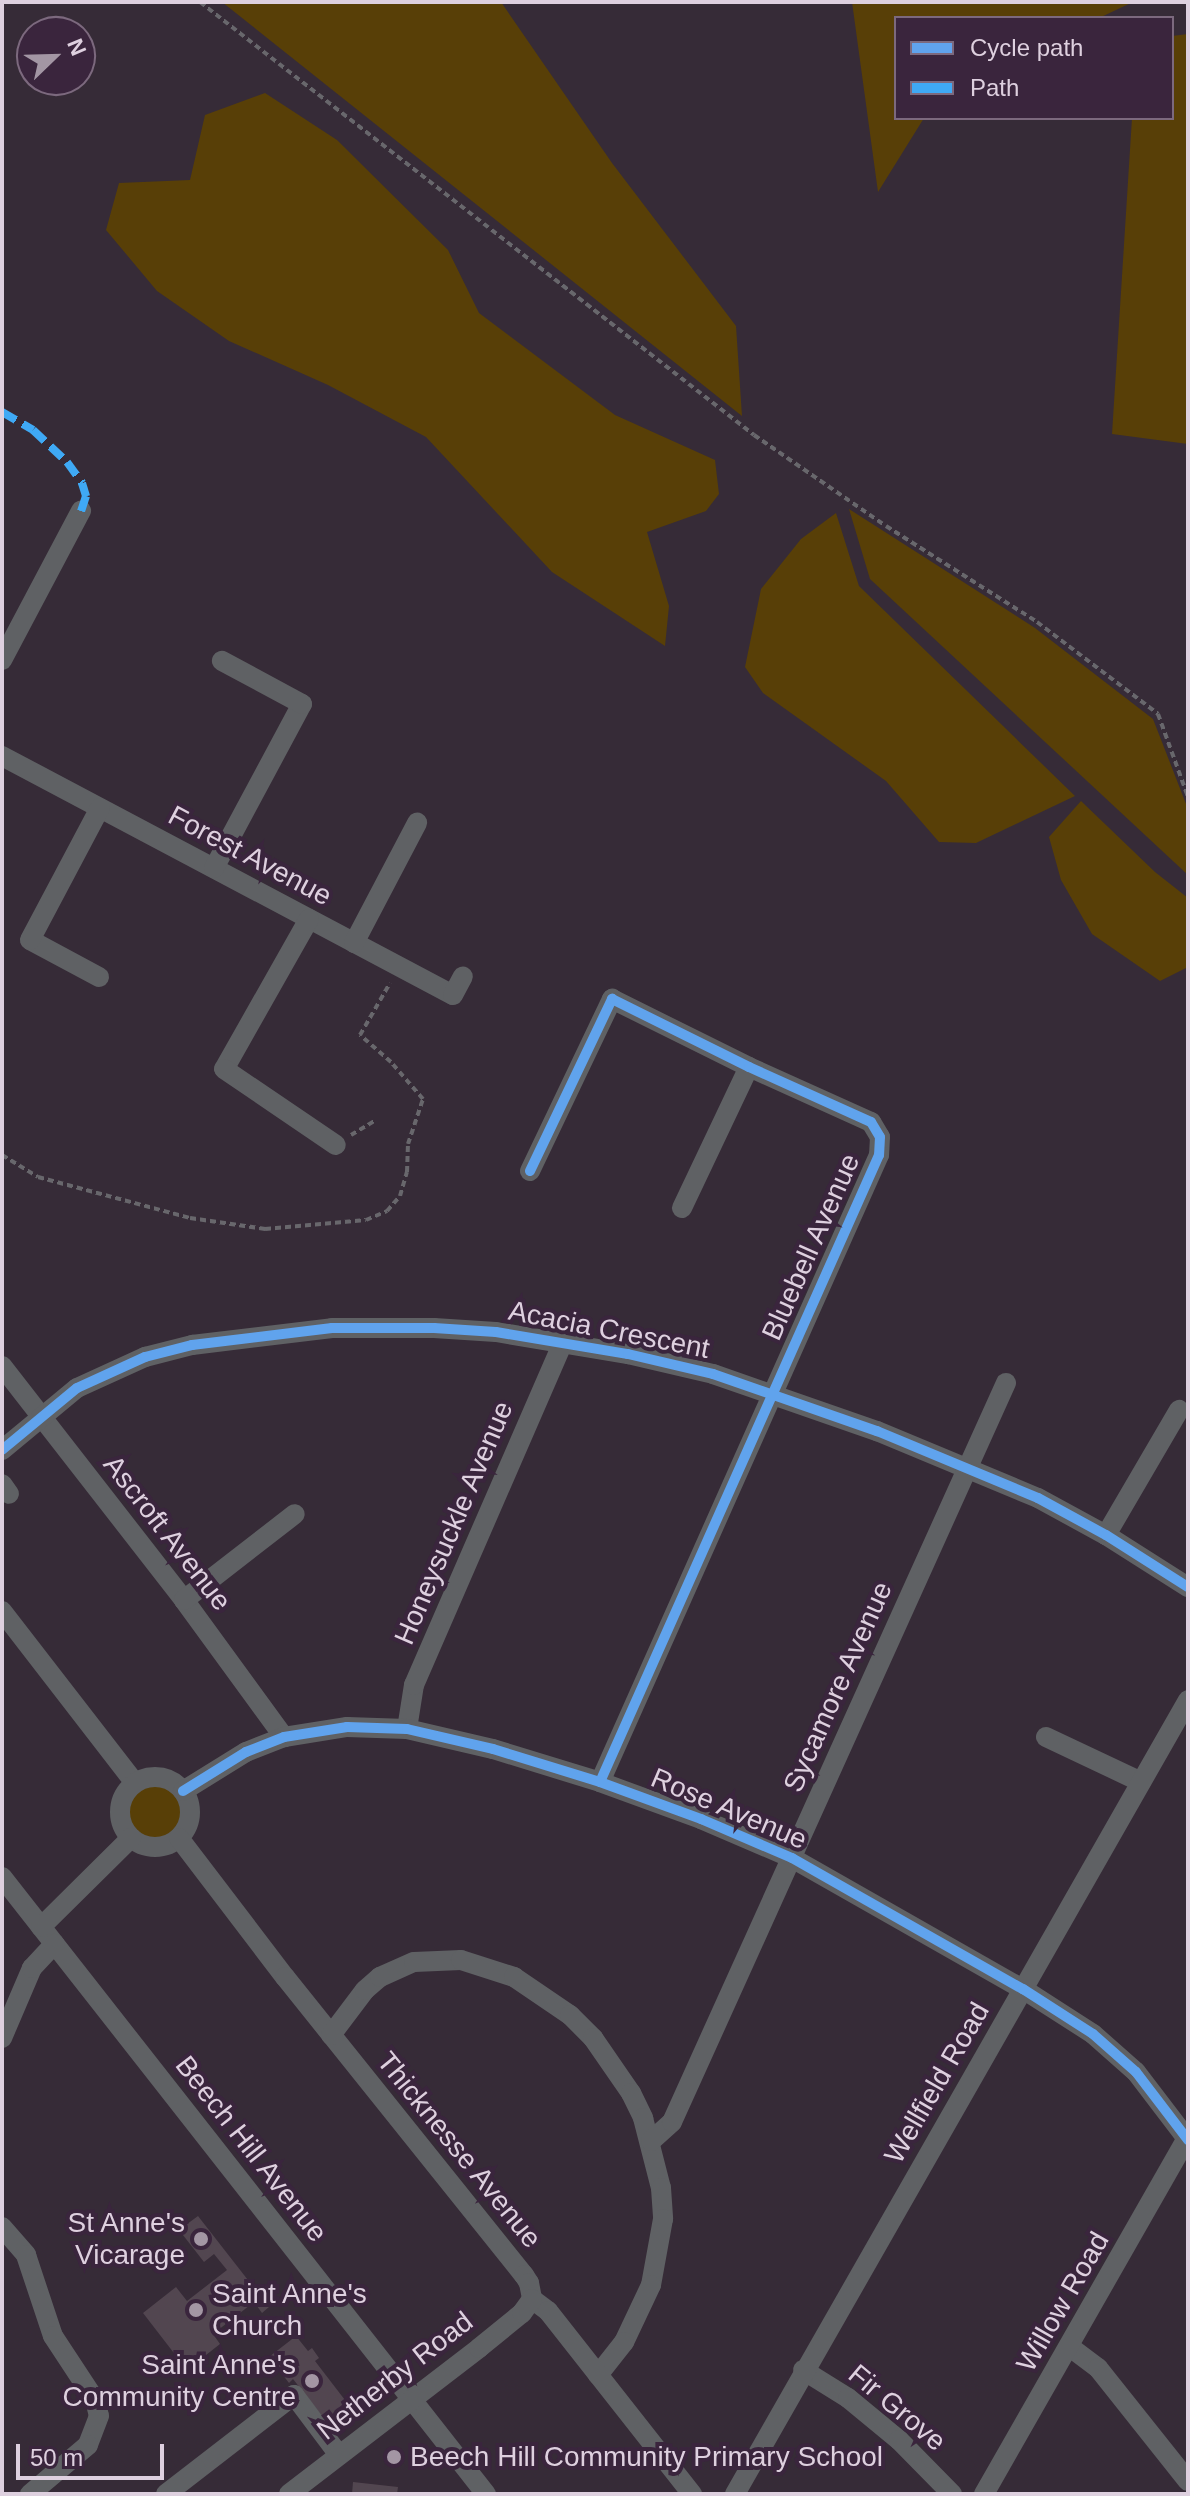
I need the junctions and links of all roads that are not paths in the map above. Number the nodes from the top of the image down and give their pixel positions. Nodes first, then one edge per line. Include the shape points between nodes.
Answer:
1 (81, 511) dead end
2 (2, 660) edge
3 (222, 661) dead end
4 (2, 756) edge
5 (100, 808) junction
6 (417, 823) dead end
7 (214, 868) junction
8 (309, 919) junction
9 (354, 943) junction
10 (463, 976) dead end
11 (99, 977) dead end
12 (749, 1067) junction
13 (336, 1145) road end
14 (530, 1171) dead end
15 (682, 1208) dead end
16 (563, 1342) junction
17 (2, 1366) edge
18 (1006, 1383) dead end
19 (772, 1394) junction
20 (1179, 1410) dead end
21 (41, 1416) junction
22 (2, 1450) edge
23 (968, 1468) junction
24 (295, 1514) dead end
25 (1106, 1535) junction
26 (1188, 1587) edge
27 (184, 1600) junction
28 (2, 1611) edge
29 (1188, 1700) edge
30 (407, 1729) junction
31 (284, 1737) junction
32 (1046, 1737) dead end
33 (600, 1782) junction
34 (1141, 1782) junction
35 (135, 1783) junction
36 (183, 1791) junction
37 (131, 1838) junction
38 (179, 1838) junction
39 (792, 1858) junction
40 (2, 1877) edge
41 (41, 1927) junction
42 (54, 1944) junction
43 (1023, 1989) junction
44 (331, 2035) junction
45 (2, 2038) edge
46 (1188, 2139) edge
47 (651, 2141) junction
48 (2, 2227) edge
49 (532, 2299) junction
50 (1070, 2347) junction
51 (803, 2370) junction
52 (598, 2375) junction
53 (411, 2399) junction
54 (339, 2455) junction
55 (1188, 2481) edge
56 (42, 2490) edge
57 (166, 2494) edge
58 (289, 2494) edge
59 (486, 2494) edge
60 (692, 2494) edge
61 (735, 2494) edge
62 (952, 2494) edge
63 (984, 2494) edge

1 - 2 street
3 - 7 street via 302,704
4 - 5 street, Forest Avenue
5 - 7 street, Forest Avenue
5 - 11 street via 30,940
6 - 9 street
7 - 8 street, Forest Avenue
8 - 9 street, Forest Avenue
8 - 13 street via 224,1069
9 - 10 street, Forest Avenue via 453,995
12 - 14 street, Bluebell Avenue via 612,999
12 - 15 street
12 - 19 street, Bluebell Avenue via 871,1122 880,1137 879,1155
16 - 19 street, Acacia Crescent via 713,1374
16 - 21 street, Acacia Crescent via 434,1328 332,1328 245,1337 145,1357 77,1388
16 - 30 street, Honeysuckle Avenue via 414,1685
17 - 21 street, Ascroft Avenue
18 - 23 street, Sycamore Avenue
19 - 23 street, Acacia Crescent
19 - 33 street, Bluebell Avenue
20 - 25 street
21 - 22 street, Acacia Crescent
21 - 27 street, Ascroft Avenue
23 - 25 street, Acacia Crescent
23 - 39 street, Sycamore Avenue
24 - 27 street
25 - 26 street, Acacia Crescent
27 - 31 street, Ascroft Avenue
28 - 35 street
29 - 34 street, Wellfield Road
30 - 31 street, Rose Avenue via 347,1727
30 - 33 street, Rose Avenue
31 - 36 street, Rose Avenue via 246,1752
32 - 34 street
33 - 39 street, Rose Avenue
34 - 43 street, Wellfield Road
35 - 36 street via 154,1777
35 - 37 street via 126,1792 120,1813
36 - 38 street via 190,1811
37 - 38 street via 156,1847
37 - 41 street
38 - 44 street, Thicknesse Avenue
39 - 43 street, Rose Avenue
39 - 47 street, Sycamore Avenue via 672,2122
40 - 41 street, Beech Hill Avenue
41 - 42 street, Beech Hill Avenue
42 - 45 street via 32,1968
42 - 53 street, Beech Hill Avenue
43 - 46 street, Rose Avenue via 1093,2034 1136,2072
43 - 51 street, Wellfield Road
44 - 47 street via 365,1990 395,1969 437,1960 484,1965 543,1995 593,2038 631,2093
44 - 49 street, Thicknesse Avenue via 524,2275
46 - 50 street, Willow Road
47 - 52 street via 663,2219 651,2285 624,2342
48 - 56 street via 26,2255 53,2336 98,2408 98,2424 88,2445
49 - 52 street, Thicknesse Avenue via 548,2311
49 - 53 street, Netherby Road via 522,2313
50 - 55 street via 1098,2368
50 - 63 street, Willow Road
51 - 61 street, Wellfield Road
51 - 62 street, Fir Grove via 899,2440
52 - 60 street, Thicknesse Avenue
53 - 54 street, Netherby Road
53 - 59 street, Beech Hill Avenue
54 - 57 street via 294,2395
54 - 58 street, Netherby Road

